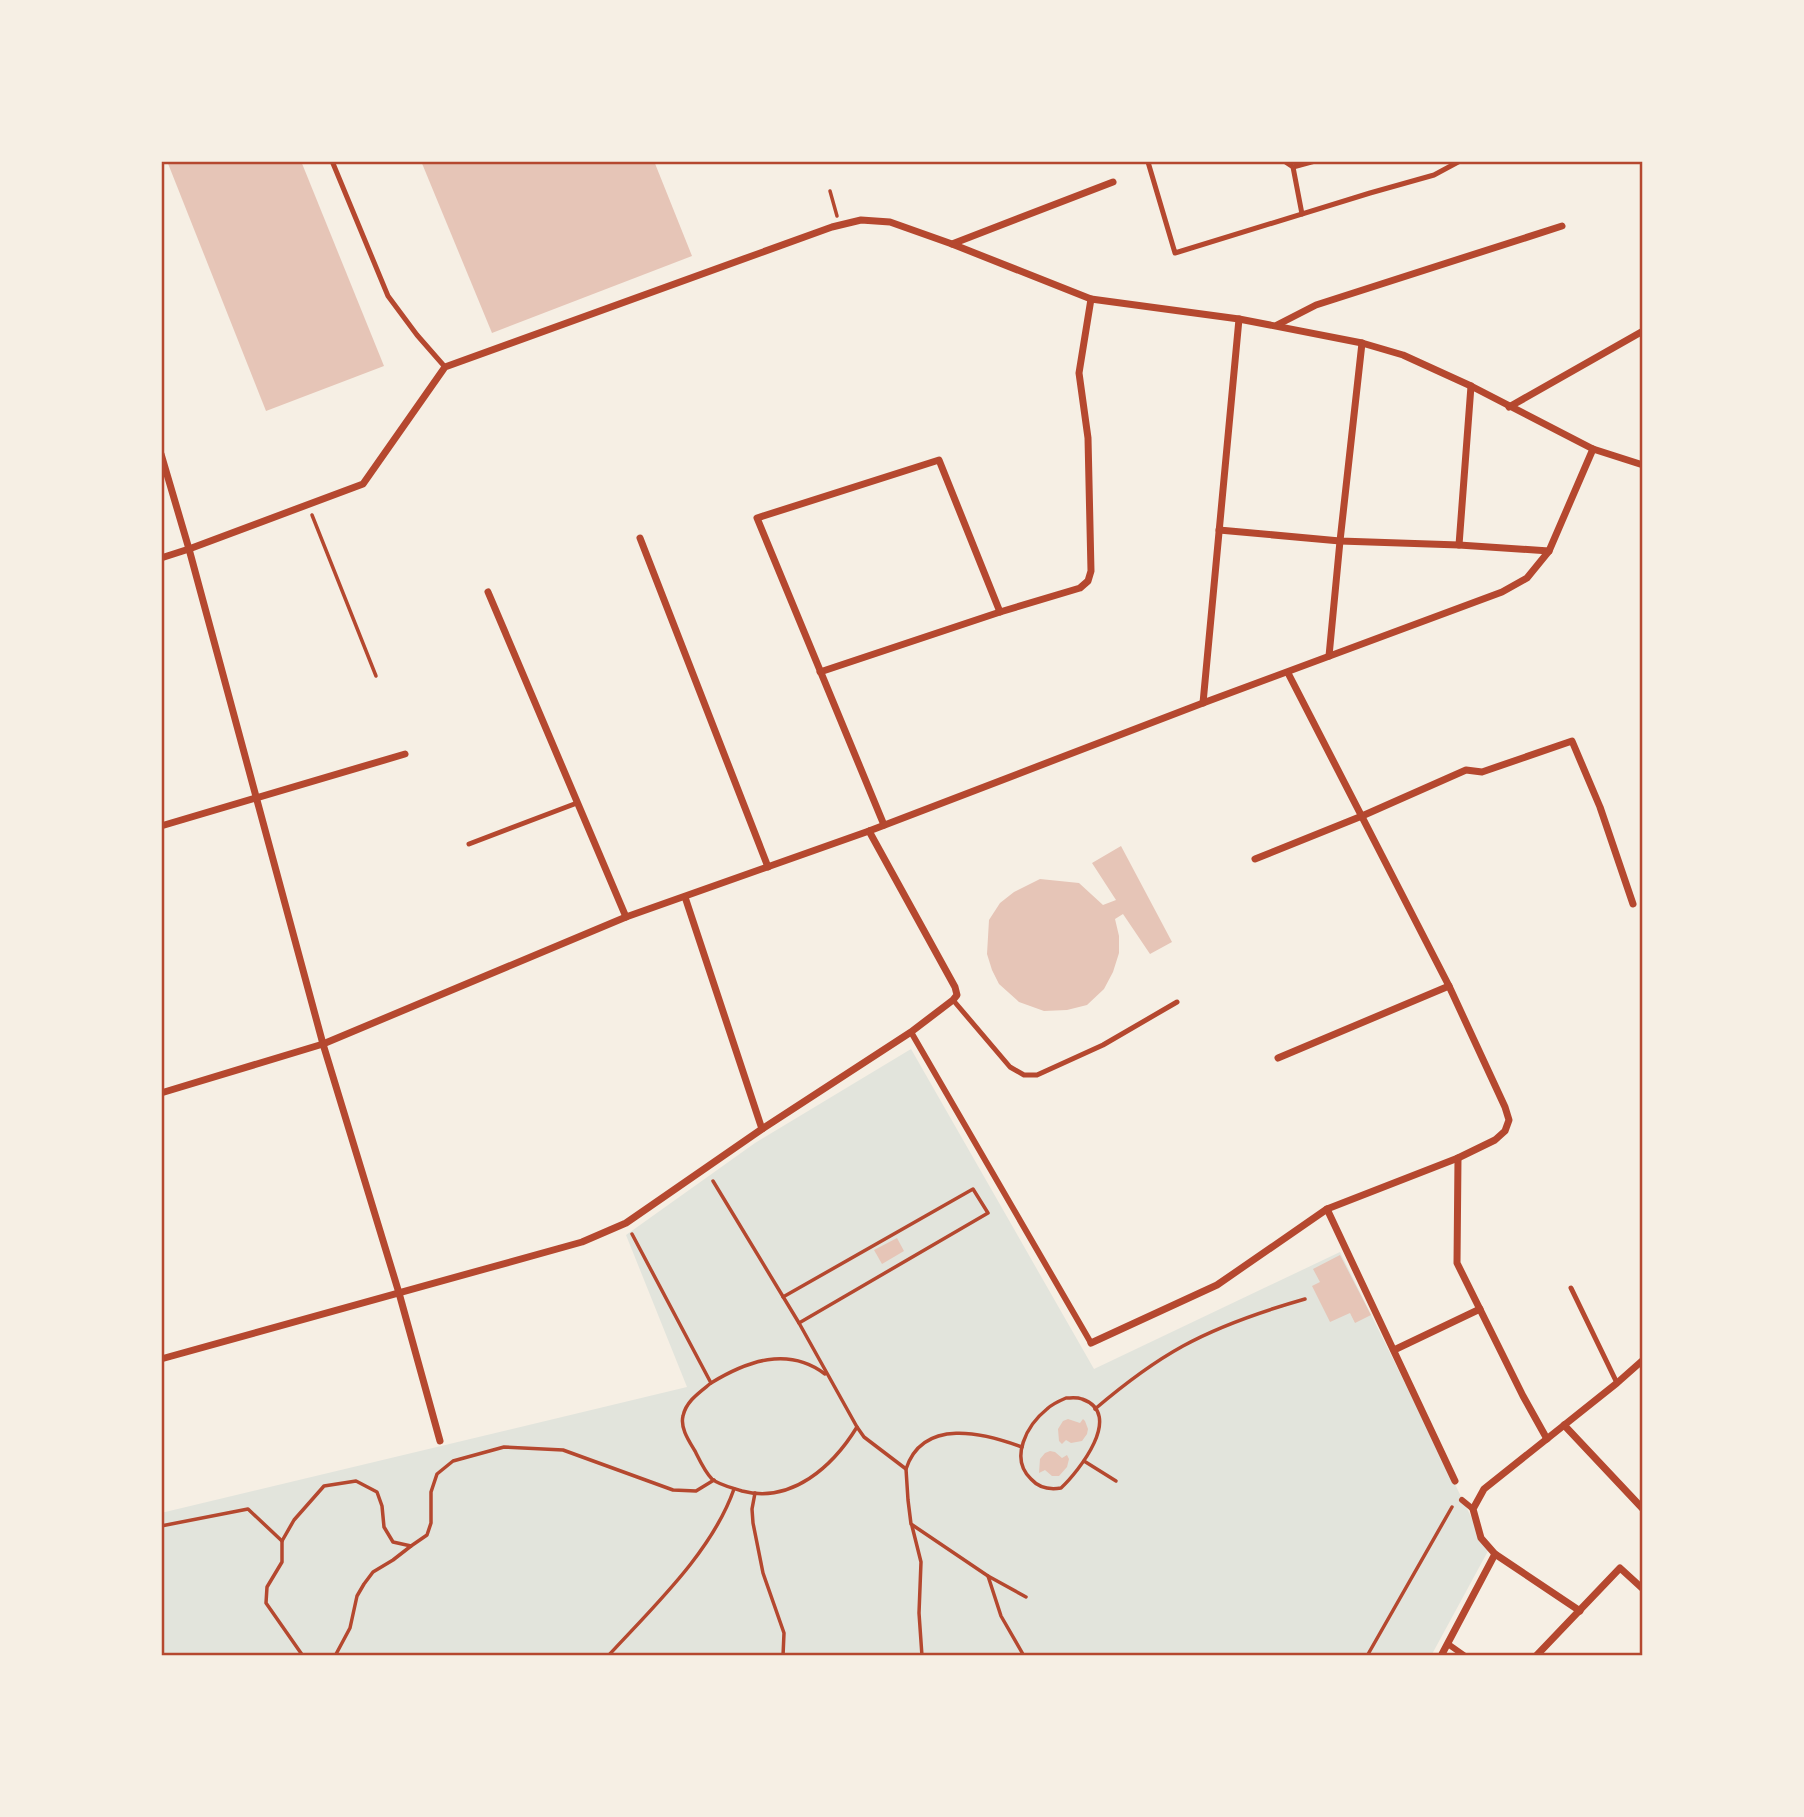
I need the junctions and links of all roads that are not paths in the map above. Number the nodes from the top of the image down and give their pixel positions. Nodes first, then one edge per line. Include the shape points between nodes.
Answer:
1 (332, 161) edge
2 (1152, 161) edge
3 (1284, 161) edge
4 (1314, 161) edge
5 (1460, 161) edge
6 (1293, 167) junction
7 (1113, 182) dead end
8 (1302, 214) junction
9 (1562, 226) dead end
10 (952, 244) junction
11 (1091, 299) junction
12 (1239, 319) junction
13 (1277, 325) junction
14 (1643, 331) edge
15 (1362, 343) junction
16 (445, 367) junction
17 (1471, 386) junction
18 (1509, 407) junction
19 (1594, 449) junction
20 (161, 454) edge
21 (1643, 465) edge
22 (1219, 530) junction
23 (640, 538) dead end
24 (1340, 541) junction
25 (1459, 545) junction
26 (189, 550) junction
27 (1549, 551) junction
28 (161, 558) edge
29 (488, 592) dead end
30 (1000, 612) junction
31 (1329, 656) junction
32 (820, 672) junction
33 (1288, 673) junction
34 (1203, 703) junction
35 (405, 754) dead end
36 (256, 798) junction
37 (577, 803) junction
38 (1362, 816) junction
39 (884, 825) junction
40 (161, 826) edge
41 (869, 831) junction
42 (469, 844) dead end
43 (1255, 859) dead end
44 (768, 867) junction
45 (685, 897) junction
46 (1633, 904) dead end
47 (626, 917) junction
48 (1449, 986) junction
49 (953, 1000) junction
50 (1177, 1002) dead end
51 (911, 1032) junction
52 (323, 1044) junction
53 (1278, 1058) dead end
54 (161, 1093) edge
55 (762, 1129) junction
56 (1458, 1158) junction
57 (1326, 1209) junction
58 (1571, 1288) dead end
59 (399, 1293) junction
60 (1480, 1309) junction
61 (1091, 1343) joint
62 (1394, 1350) junction
63 (161, 1359) edge
64 (1643, 1360) edge
65 (1617, 1383) junction
66 (1564, 1425) junction
67 (1547, 1439) junction
68 (440, 1441) dead end
69 (1455, 1481) dead end
70 (1462, 1500) road end
71 (1473, 1509) junction
72 (1643, 1509) edge
73 (1495, 1554) junction
74 (1643, 1589) edge
75 (1580, 1611) junction
76 (1448, 1644) junction
77 (1441, 1656) edge
78 (1465, 1656) edge
79 (1536, 1656) edge

1 - 16 lane via 388,296
2 - 8 lane via 1148,162 1174,253
3 - 6 lane
4 - 6 lane
5 - 8 lane via 1434,175
6 - 8 lane
7 - 10 street
9 - 13 street via 1315,305
10 - 11 street
10 - 16 street via 890,222 861,220 840,225
11 - 12 street
11 - 30 street via 1079,373 1088,438 1088,582
12 - 13 street
12 - 22 street
13 - 15 street
14 - 18 street
15 - 17 street via 1403,355
15 - 24 street
16 - 26 street via 363,484
17 - 18 street
17 - 25 street
18 - 19 street
19 - 21 street
19 - 27 street
20 - 26 street
22 - 24 street
22 - 34 street
23 - 44 street
24 - 25 street
24 - 31 street
25 - 27 street
26 - 28 street
26 - 36 street
27 - 31 street via 1527,579 1502,592
29 - 37 street
30 - 32 street
30 - 32 street via 939,460 757,518
31 - 33 street
32 - 39 street
33 - 34 street
33 - 38 street
34 - 39 street
35 - 36 street
36 - 40 street
36 - 52 street
37 - 42 lane
37 - 47 street
38 - 43 street
38 - 46 street via 1466,770 1482,772 1572,741
38 - 48 street
39 - 41 street
41 - 44 street
41 - 49 street via 955,987
44 - 45 street
45 - 47 street
45 - 55 street
47 - 52 street
48 - 53 street
48 - 56 street via 1509,1120 1506,1131 1494,1140
49 - 50 lane via 1010,1067 1024,1075 1037,1075 1103,1045
49 - 51 street
51 - 55 street
51 - 61 street
52 - 54 street
52 - 59 street
55 - 59 street via 626,1223 582,1242
56 - 57 street
56 - 60 street via 1457,1263
57 - 61 street via 1217,1285
57 - 62 street
58 - 65 lane
59 - 63 street
59 - 68 street
60 - 62 street
60 - 67 street
62 - 69 street
64 - 65 street
65 - 66 street
66 - 67 street
66 - 72 street
67 - 71 street via 1484,1489
70 - 71 street
71 - 73 street via 1481,1538
73 - 75 street
73 - 76 street
74 - 75 street via 1620,1568
75 - 79 street
76 - 77 street
76 - 78 street

